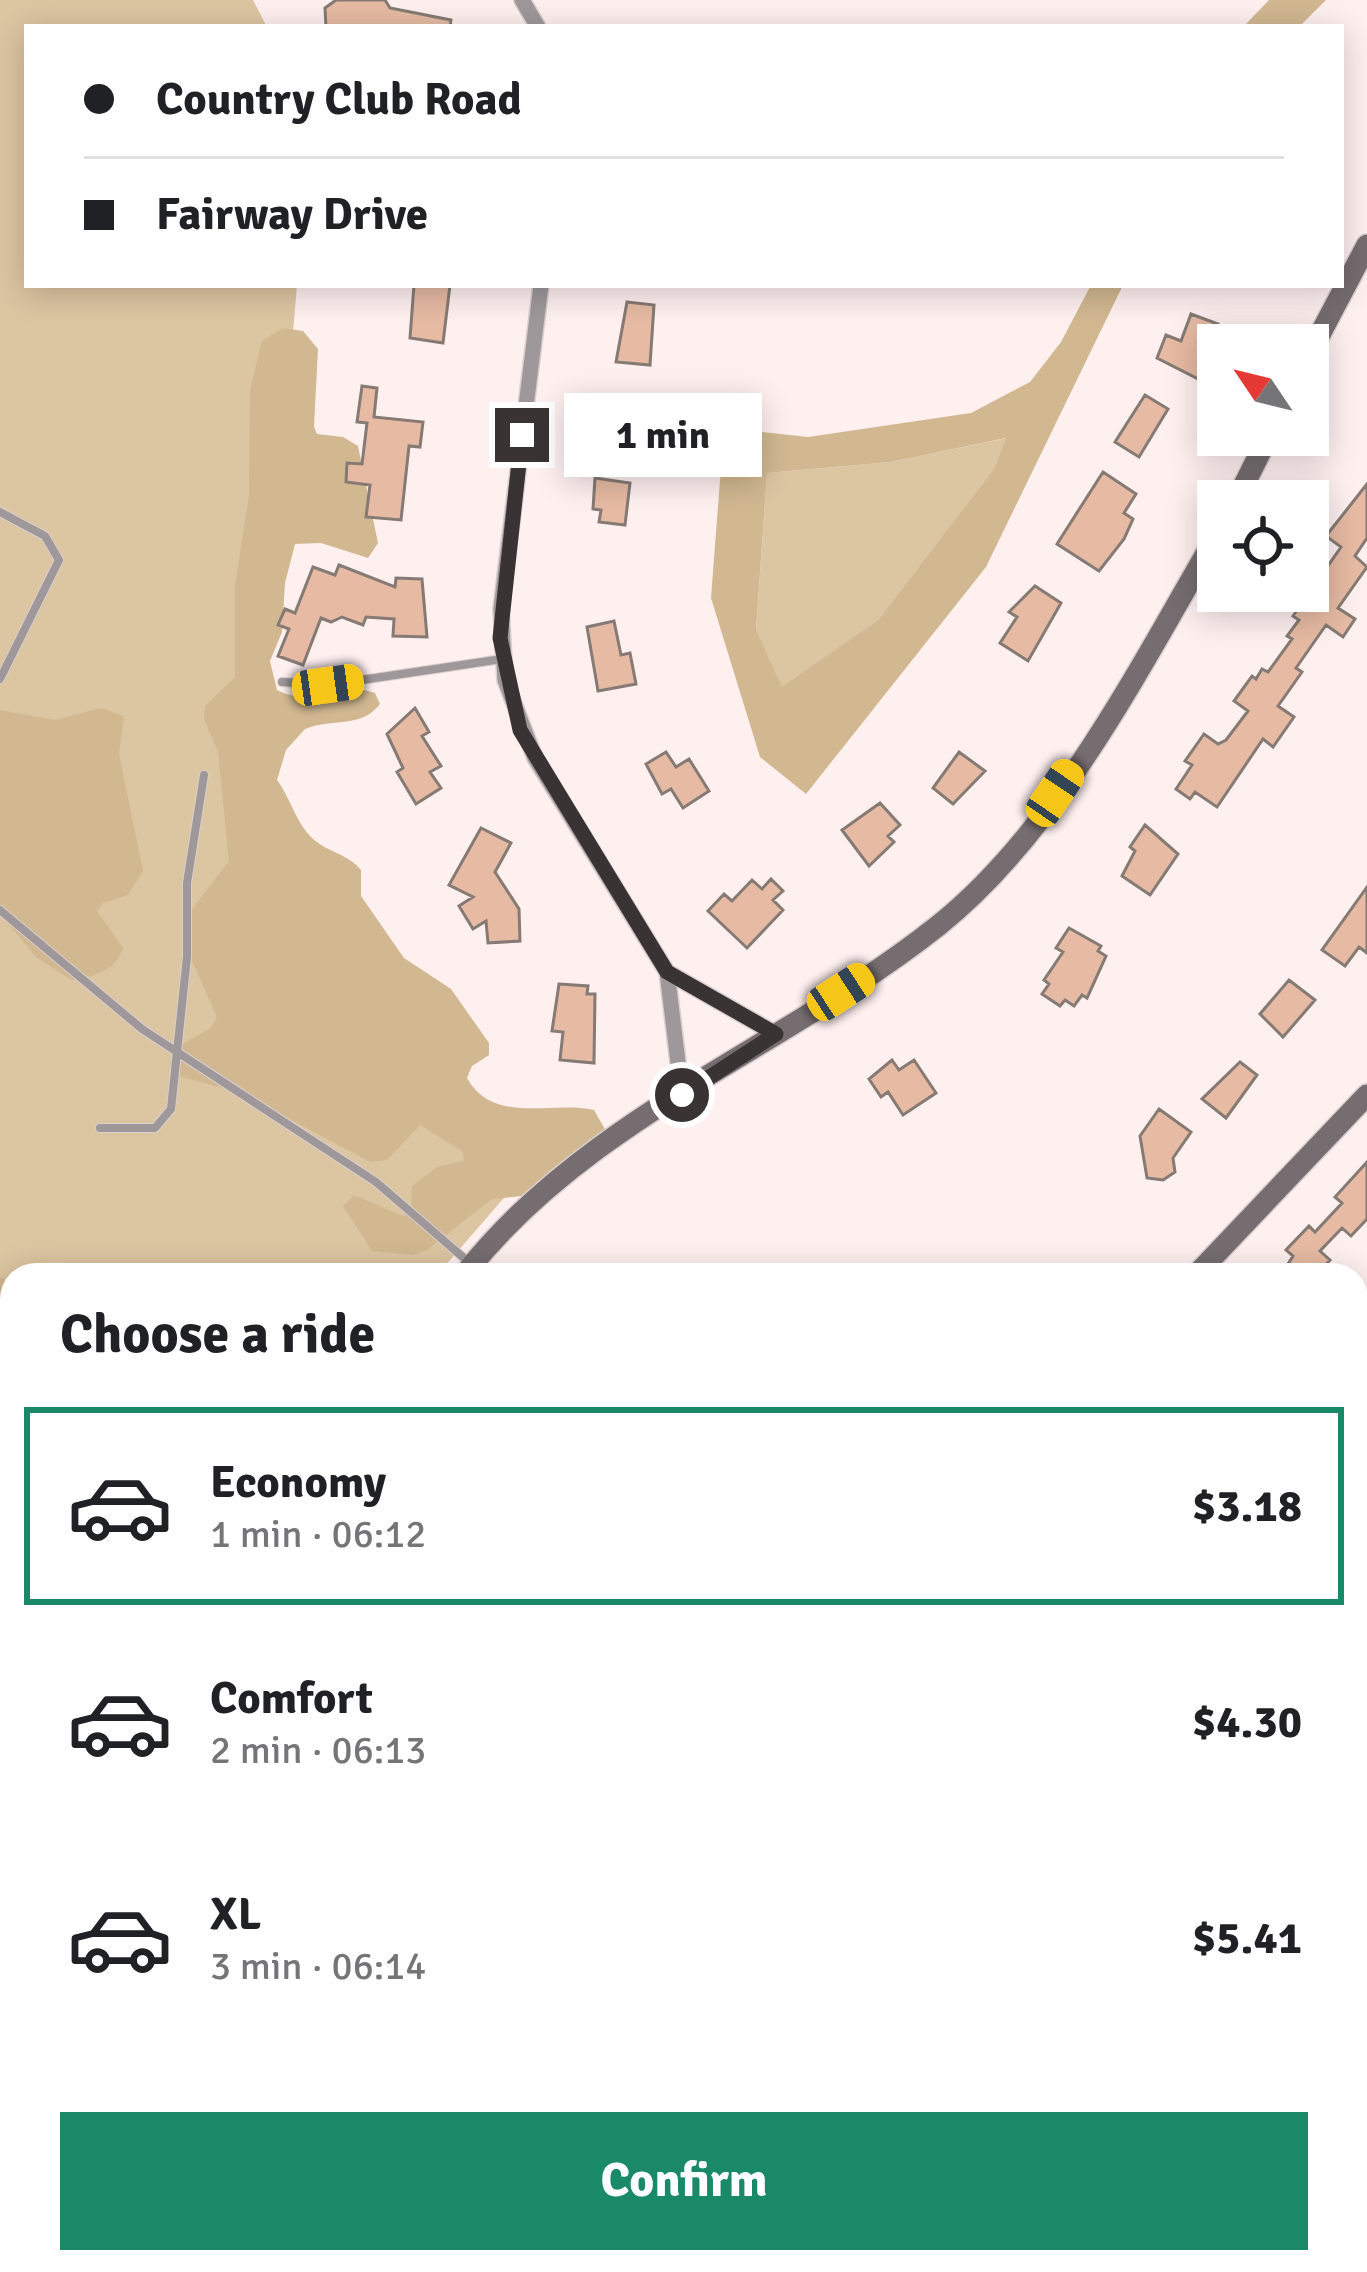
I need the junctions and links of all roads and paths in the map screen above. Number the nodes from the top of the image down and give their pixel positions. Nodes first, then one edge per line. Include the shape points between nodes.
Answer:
1 (1367, 244) edge
2 (541, 288) edge
3 (1325, 324) edge
4 (0, 512) edge
5 (1197, 567) edge
6 (502, 659) junction
7 (0, 679) edge
8 (282, 682) dead end
9 (204, 775) dead end
10 (0, 910) edge
11 (667, 972) junction
12 (776, 1034) junction
13 (176, 1054) junction
14 (1367, 1094) edge
15 (682, 1095) junction
16 (100, 1128) dead end
17 (461, 1263) edge
18 (475, 1263) edge
19 (1207, 1263) edge

1 - 3 street
2 - 6 street via 501,610
4 - 7 lane via 45,536 59,567
5 - 12 street via 1118,701 990,877 905,951
6 - 8 lane via 328,685
6 - 11 street via 520,730
9 - 13 lane via 187,883
10 - 13 lane
11 - 12 street
11 - 15 street
12 - 15 street
13 - 16 lane via 171,1109 161,1126
13 - 17 lane via 389,1191
14 - 19 street
15 - 18 street via 559,1178

